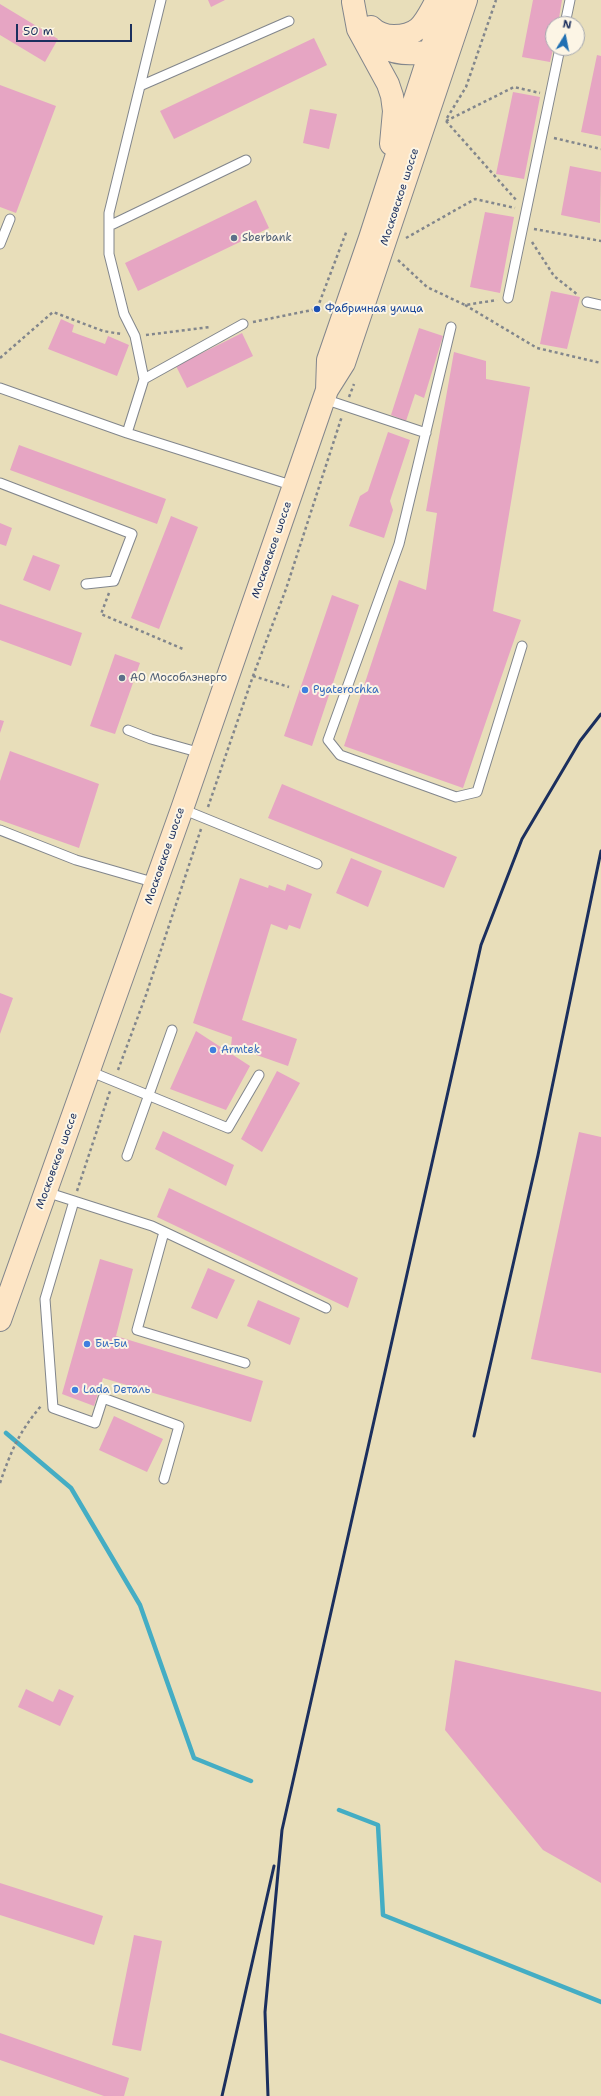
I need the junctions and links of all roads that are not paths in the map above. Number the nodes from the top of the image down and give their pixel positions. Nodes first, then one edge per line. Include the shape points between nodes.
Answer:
1 (161, 0) edge
2 (437, 0) edge
3 (447, 0) edge
4 (466, 0) edge
5 (570, 0) edge
6 (354, 1) edge
7 (567, 16) edge
8 (289, 21) dead end
9 (440, 48) junction
10 (558, 56) edge
11 (140, 86) junction
12 (246, 160) dead end
13 (387, 186) junction
14 (10, 219) dead end
15 (109, 226) junction
16 (0, 244) edge
17 (508, 298) road end
18 (587, 302) road end
19 (601, 304) edge
20 (243, 324) road end
21 (451, 327) dead end
22 (144, 379) junction
23 (0, 388) edge
24 (328, 396) junction
25 (127, 433) junction
26 (426, 433) junction
27 (0, 483) edge
28 (294, 486) junction
29 (86, 584) dead end
30 (522, 646) dead end
31 (128, 730) dead end
32 (201, 753) junction
33 (182, 809) junction
34 (0, 830) edge
35 (317, 864) dead end
36 (156, 883) junction
37 (172, 1030) dead end
38 (89, 1071) junction
39 (260, 1075) dead end
40 (149, 1095) junction
41 (127, 1156) dead end
42 (46, 1192) junction
43 (74, 1201) junction
44 (164, 1232) junction
45 (4, 1297) edge
46 (326, 1308) dead end
47 (0, 1320) edge
48 (245, 1363) dead end
49 (164, 1479) dead end

1 - 11 lane
2 - 6 main road via 421,26 411,35 400,36 386,36 376,32 364,21
3 - 9 main road, Московское шоссе
4 - 9 main road, Московское шоссе
5 - 7 lane
6 - 9 main road via 364,31 382,48 409,54
6 - 13 main road via 358,29 392,96 394,111
8 - 11 lane
9 - 13 main road, Московское шоссе
9 - 24 main road, Московское шоссе via 344,363
10 - 17 lane
11 - 15 lane via 109,213
12 - 15 lane
13 - 24 main road, Московское шоссе via 328,360
14 - 16 lane
15 - 22 lane via 109,254 124,314 135,336
18 - 19 lane
20 - 22 lane
21 - 26 lane
22 - 25 lane
23 - 25 lane
24 - 26 lane
24 - 28 main road, Московское шоссе
25 - 28 lane
26 - 30 lane via 399,544 328,740 340,755 456,797 477,792
27 - 29 lane via 132,534 114,581
28 - 32 main road, Московское шоссе
31 - 32 lane
32 - 33 main road, Московское шоссе
33 - 35 lane
33 - 36 main road, Московское шоссе
34 - 36 lane via 76,860
36 - 38 main road, Московское шоссе
37 - 40 lane
38 - 40 lane
38 - 42 main road, Московское шоссе
39 - 40 lane via 228,1128
40 - 41 lane
42 - 43 lane
42 - 45 main road, Московское шоссе
43 - 44 lane
43 - 49 lane via 45,1299 53,1408 95,1423 103,1398 179,1426
44 - 46 lane
44 - 48 lane via 137,1330
45 - 47 main road, Московское шоссе

